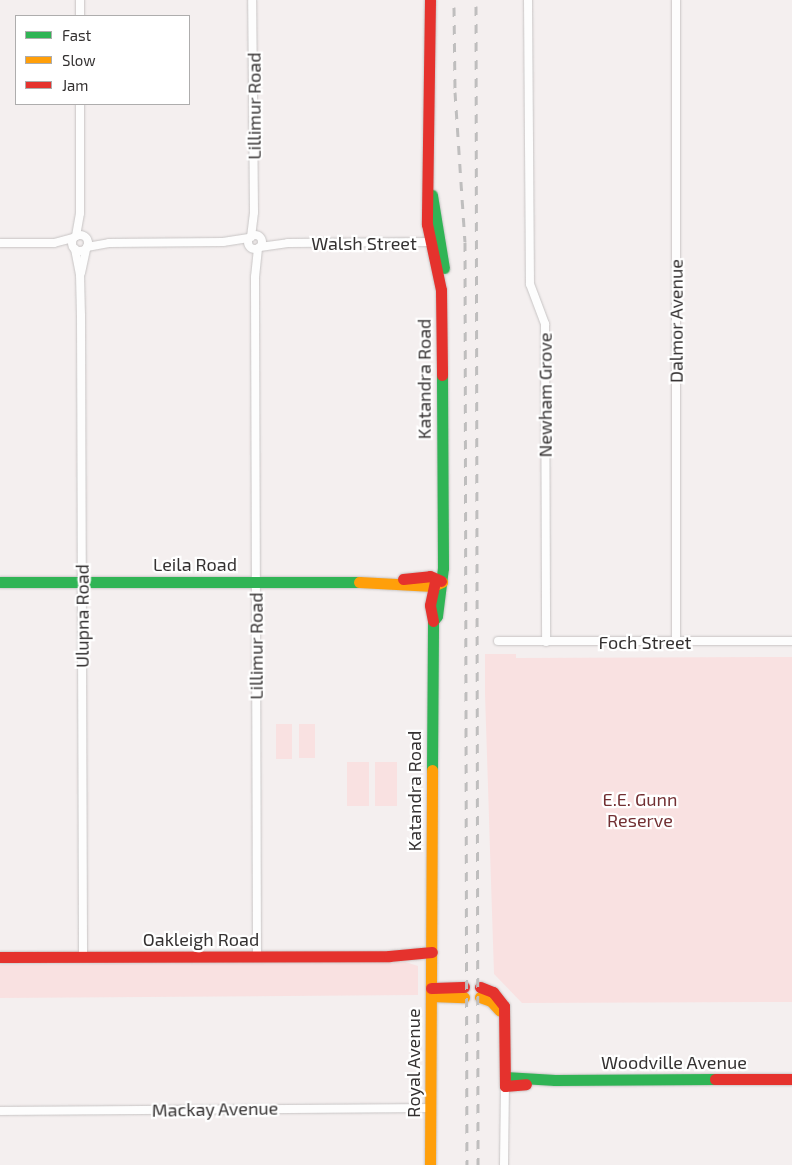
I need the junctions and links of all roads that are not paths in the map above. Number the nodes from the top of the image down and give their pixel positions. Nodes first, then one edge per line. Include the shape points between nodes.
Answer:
1 (80, 0) edge
2 (252, 0) edge
3 (528, 0) edge
4 (676, 0) edge
5 (429, 3) edge
6 (80, 15) edge
7 (80, 105) edge
8 (80, 213) junction
9 (75, 237) junction
10 (436, 242) junction
11 (0, 243) edge
12 (54, 243) junction
13 (87, 243) junction
14 (255, 243) junction
15 (74, 248) junction
16 (80, 275) junction
17 (0, 582) edge
18 (82, 582) junction
19 (256, 582) junction
20 (437, 582) junction
21 (498, 641) dead end
22 (676, 641) junction
23 (792, 641) edge
24 (546, 642) junction
25 (256, 956) junction
26 (0, 957) edge
27 (83, 957) junction
28 (432, 957) junction
29 (431, 992) junction
30 (464, 992) dead end
31 (480, 992) dead end
32 (792, 1079) edge
33 (505, 1082) junction
34 (430, 1108) junction
35 (0, 1111) edge
36 (430, 1165) edge
37 (504, 1165) edge

1 - 6 street
2 - 14 street, Lillimur Road
3 - 24 street, Newham Grove via 530,286 545,324
4 - 22 street, Dalmor Avenue
5 - 10 street, Katandra Road via 429,181
7 - 8 street, Ulupna Road
8 - 9 street, Ulupna Road
8 - 13 street, Ulupna Road
9 - 12 street
9 - 13 street
9 - 15 street, Ulupna Road
10 - 14 street, Walsh Street
10 - 20 street, Katandra Road via 444,267 441,290 442,558
11 - 12 street
12 - 15 street
13 - 14 street, Walsh Street
13 - 15 street via 79,251
13 - 16 street, Ulupna Road
14 - 19 street, Lillimur Road
15 - 16 street, Ulupna Road
16 - 18 street, Ulupna Road
17 - 18 street, Leila Road
18 - 19 street, Leila Road
18 - 27 street, Ulupna Road
19 - 20 street, Leila Road
19 - 25 street, Lillimur Road
20 - 28 street, Katandra Road via 437,616 433,621
21 - 24 street, Foch Street
22 - 23 street, Foch Street
22 - 24 street, Foch Street
25 - 27 street, Oakleigh Road
25 - 28 street, Oakleigh Road
26 - 27 street, Oakleigh Road
28 - 29 street, Royal Avenue
29 - 30 street
29 - 34 street, Royal Avenue
31 - 33 street via 492,1000 505,1019
32 - 33 street, Woodville Avenue
33 - 37 street
34 - 35 street, Mackay Avenue
34 - 36 street, Royal Avenue

